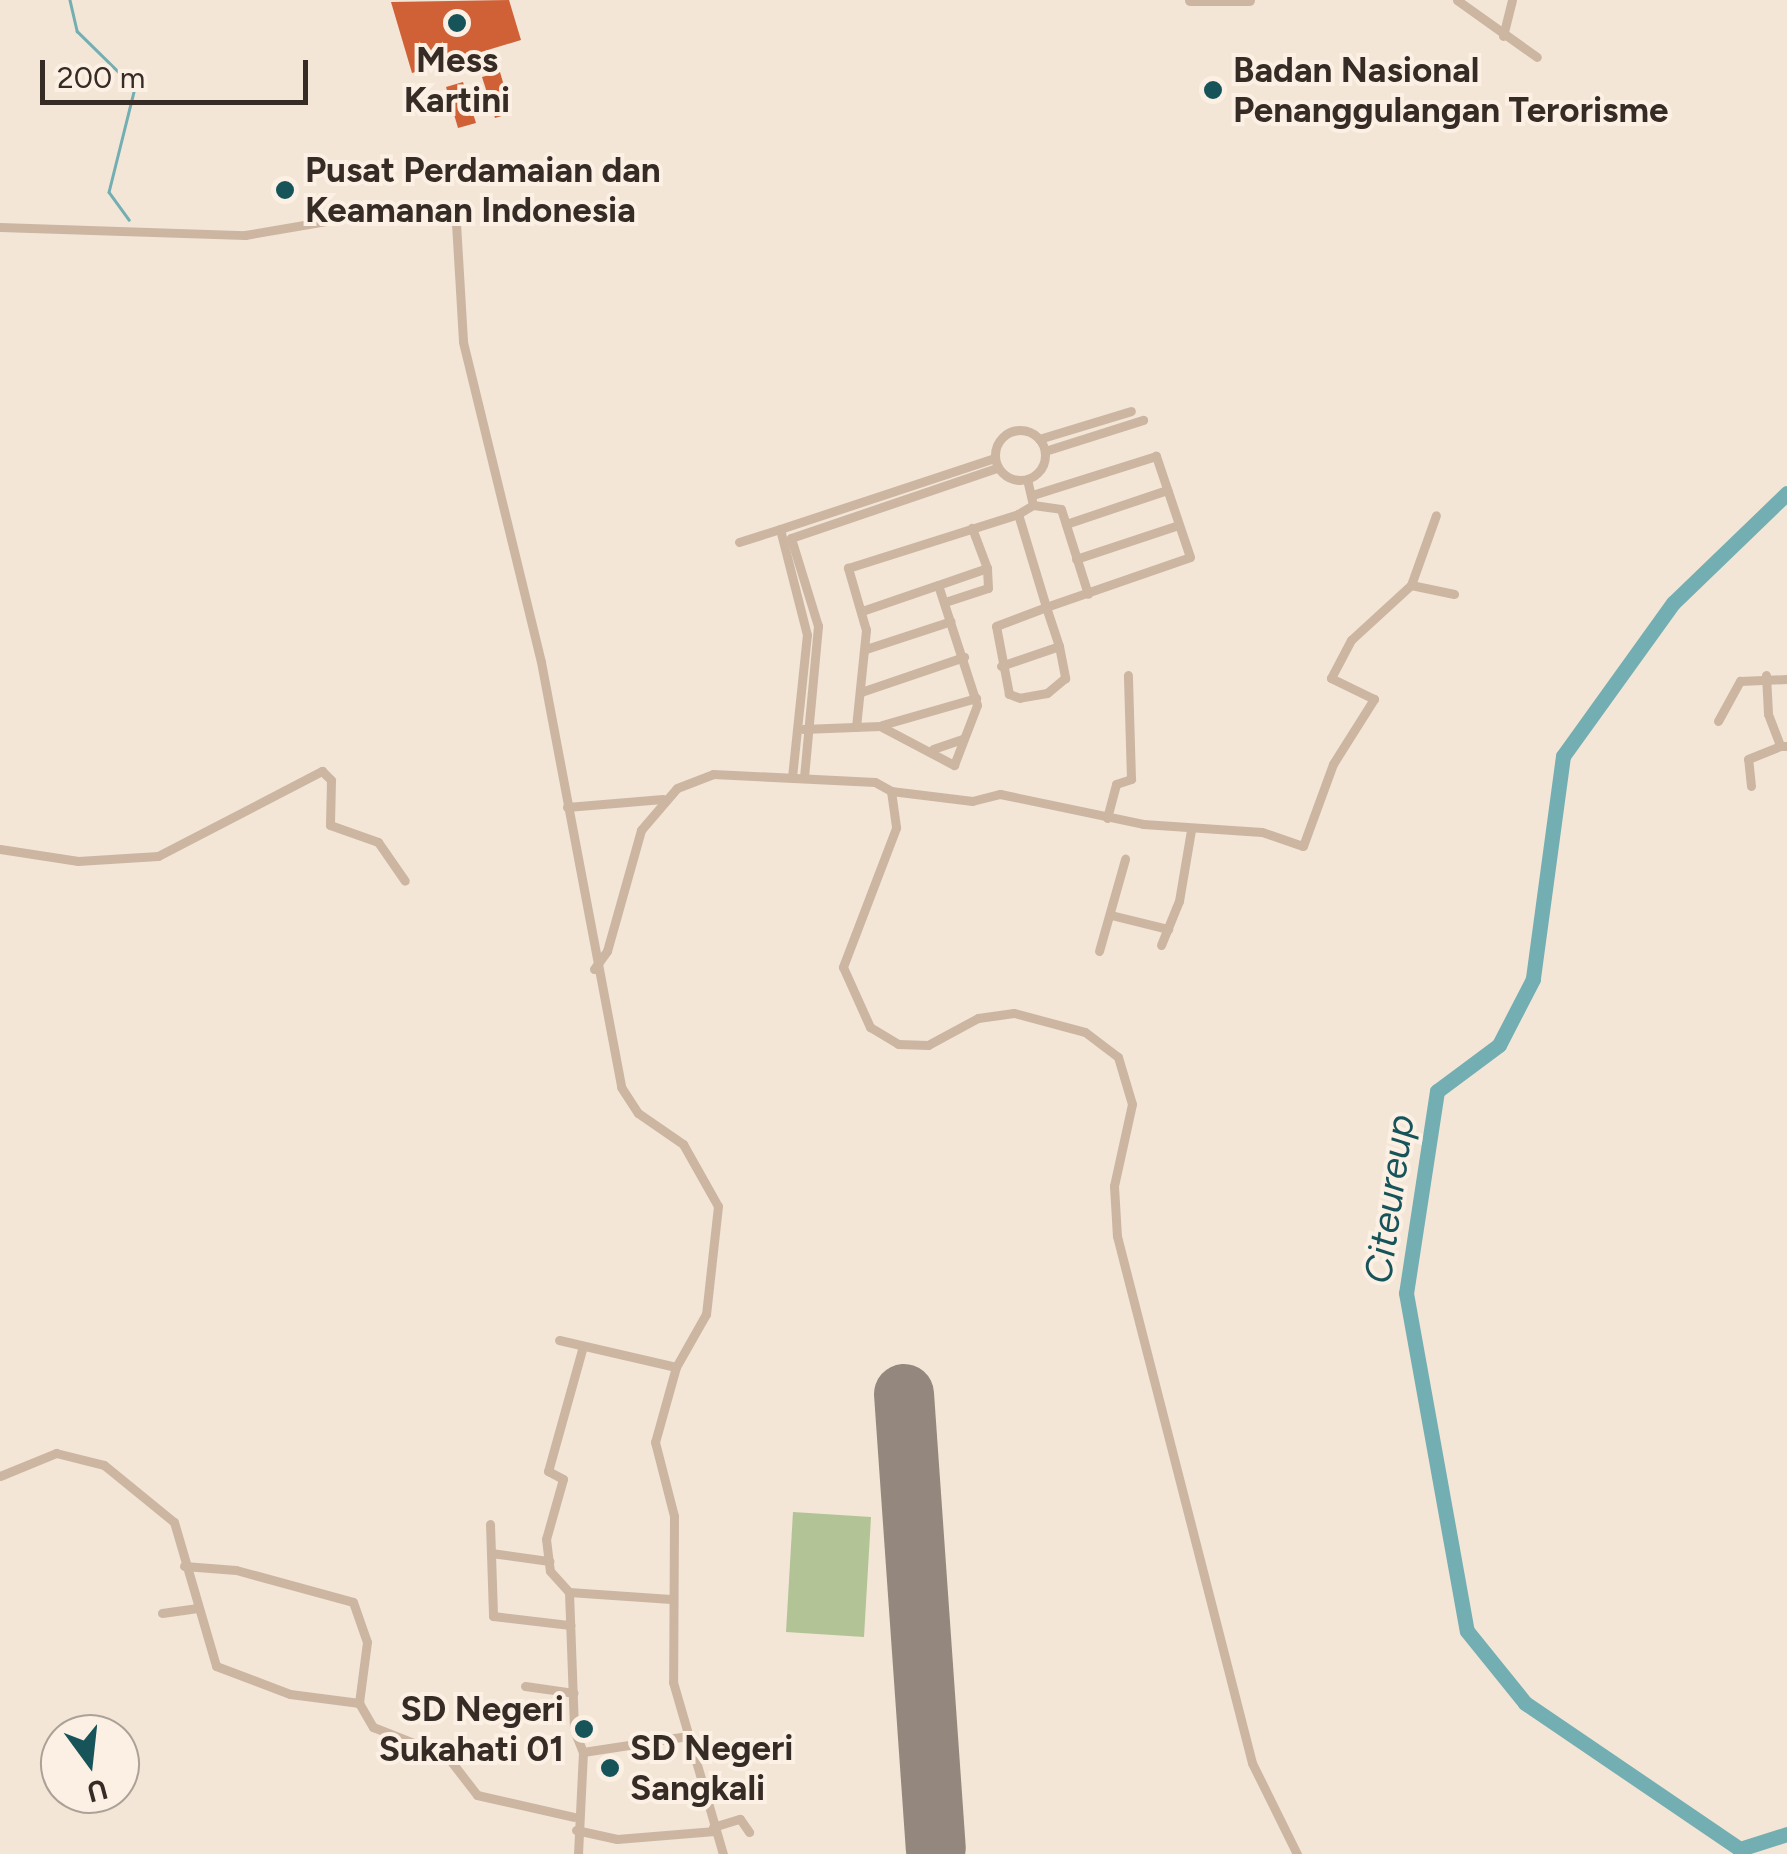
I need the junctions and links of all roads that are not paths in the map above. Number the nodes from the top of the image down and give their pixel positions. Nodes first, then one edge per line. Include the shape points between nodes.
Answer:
1 (1190, 0) edge
2 (1248, 0) edge
3 (1512, 0) edge
4 (1461, 1) edge
5 (1502, 36) junction
6 (1537, 58) dead end
7 (0, 227) edge
8 (1131, 411) dead end
9 (1143, 420) dead end
10 (1039, 439) junction
11 (1045, 451) junction
12 (996, 463) junction
13 (1027, 480) junction
14 (1167, 490) junction
15 (1032, 500) junction
16 (1018, 514) junction
17 (1436, 515) dead end
18 (1066, 524) junction
19 (1179, 525) junction
20 (972, 528) junction
21 (780, 529) junction
22 (739, 542) dead end
23 (1076, 559) junction
24 (987, 568) junction
25 (1410, 585) junction
26 (938, 586) junction
27 (1088, 594) junction
28 (1454, 594) dead end
29 (944, 602) junction
30 (1046, 607) junction
31 (862, 611) junction
32 (952, 622) junction
33 (1059, 646) junction
34 (866, 650) junction
35 (964, 657) junction
36 (1001, 666) junction
37 (1128, 675) dead end
38 (1766, 676) junction
39 (1787, 679) edge
40 (861, 692) junction
41 (976, 698) junction
42 (1718, 721) dead end
43 (880, 726) junction
44 (856, 727) junction
45 (797, 729) junction
46 (809, 730) junction
47 (962, 739) junction
48 (1783, 746) edge
49 (933, 749) junction
50 (792, 777) junction
51 (804, 778) junction
52 (1751, 786) dead end
53 (891, 792) junction
54 (664, 799) junction
55 (566, 808) junction
56 (1107, 818) junction
57 (1190, 830) junction
58 (0, 848) edge
59 (1124, 859) dead end
60 (405, 880) dead end
61 (1111, 915) junction
62 (1168, 929) junction
63 (1161, 945) dead end
64 (1099, 951) dead end
65 (594, 969) junction
66 (558, 1340) dead end
67 (582, 1346) junction
68 (676, 1367) junction
69 (0, 1476) edge
70 (490, 1524) dead end
71 (491, 1553) junction
72 (548, 1560) junction
73 (184, 1566) junction
74 (569, 1592) junction
75 (671, 1598) junction
76 (198, 1608) junction
77 (162, 1613) dead end
78 (570, 1625) junction
79 (524, 1686) dead end
80 (574, 1693) junction
81 (359, 1703) junction
82 (688, 1736) junction
83 (583, 1752) junction
84 (574, 1817) junction
85 (714, 1829) junction
86 (576, 1830) junction
87 (749, 1832) dead end
88 (578, 1854) edge
89 (723, 1854) edge
90 (1296, 1854) edge

1 - 2 street
3 - 5 street
4 - 5 street
5 - 6 street
7 - 55 street via 246,235 385,211 453,218 463,342 542,662
8 - 10 street
9 - 11 street
10 - 11 street
10 - 12 street via 1008,433
11 - 13 street via 1041,469
12 - 13 street
12 - 21 street
12 - 46 street via 791,538 818,626
13 - 15 street
14 - 15 street via 1156,456
14 - 18 street
14 - 19 street
15 - 16 street
15 - 18 street via 1056,506
16 - 20 street
16 - 30 street
17 - 25 street
18 - 23 street
19 - 23 street
19 - 27 street via 1188,559
20 - 24 street
20 - 31 street via 851,566
21 - 22 street
21 - 45 street via 807,635
23 - 27 street
24 - 26 street
24 - 29 street via 988,588
25 - 28 street
25 - 57 street via 1351,640 1331,678 1374,700 1333,764 1305,844 1262,832
26 - 29 street
26 - 31 street
27 - 30 street
29 - 32 street
30 - 33 street
30 - 36 street via 996,626
31 - 34 street
32 - 34 street
32 - 35 street
33 - 36 street
33 - 36 street via 1065,678 1047,693 1012,697
34 - 40 street
35 - 40 street
35 - 41 street
37 - 56 street via 1131,778 1116,784
38 - 39 street
38 - 42 street via 1740,680
38 - 48 street
40 - 44 street
41 - 43 street
41 - 47 street via 976,720
43 - 44 street
43 - 49 street
44 - 46 street
45 - 46 street
45 - 50 street
46 - 51 street
47 - 49 street
47 - 49 street via 951,768
48 - 52 street via 1748,760
50 - 51 street
50 - 54 street via 713,774
51 - 53 street via 875,782
53 - 56 street via 972,802 1000,794
53 - 90 street via 896,828 844,959 850,996 870,1027 919,1046 992,1014 1031,1015 1092,1036 1128,1076 1132,1104 1113,1198 1117,1236 1252,1763
54 - 55 street
54 - 65 street via 641,830 610,942
55 - 65 street
56 - 57 street
57 - 62 street
58 - 60 street via 78,861 158,856 326,772 330,825 378,842
59 - 61 street
61 - 62 street
61 - 64 street
62 - 63 street
65 - 68 street via 623,1095 683,1144 718,1206 706,1314
66 - 67 street
67 - 68 street
67 - 72 street via 548,1472 563,1479 547,1521
68 - 75 street via 656,1442 674,1508
69 - 73 street via 56,1454 104,1465 165,1508
70 - 71 street
71 - 72 street
71 - 78 street via 497,1620
72 - 74 street via 554,1580
73 - 76 street
73 - 81 street via 236,1570 353,1602 367,1642
74 - 75 street
74 - 78 street
75 - 82 street via 672,1671
76 - 77 street
76 - 81 street via 216,1666 290,1694
78 - 80 street
79 - 80 street
80 - 83 street via 574,1730
81 - 84 street via 373,1727 447,1756 477,1794
82 - 83 street
82 - 85 street
83 - 84 street
84 - 86 street
85 - 86 street via 617,1839
85 - 87 street via 740,1819
85 - 89 street
86 - 88 street

